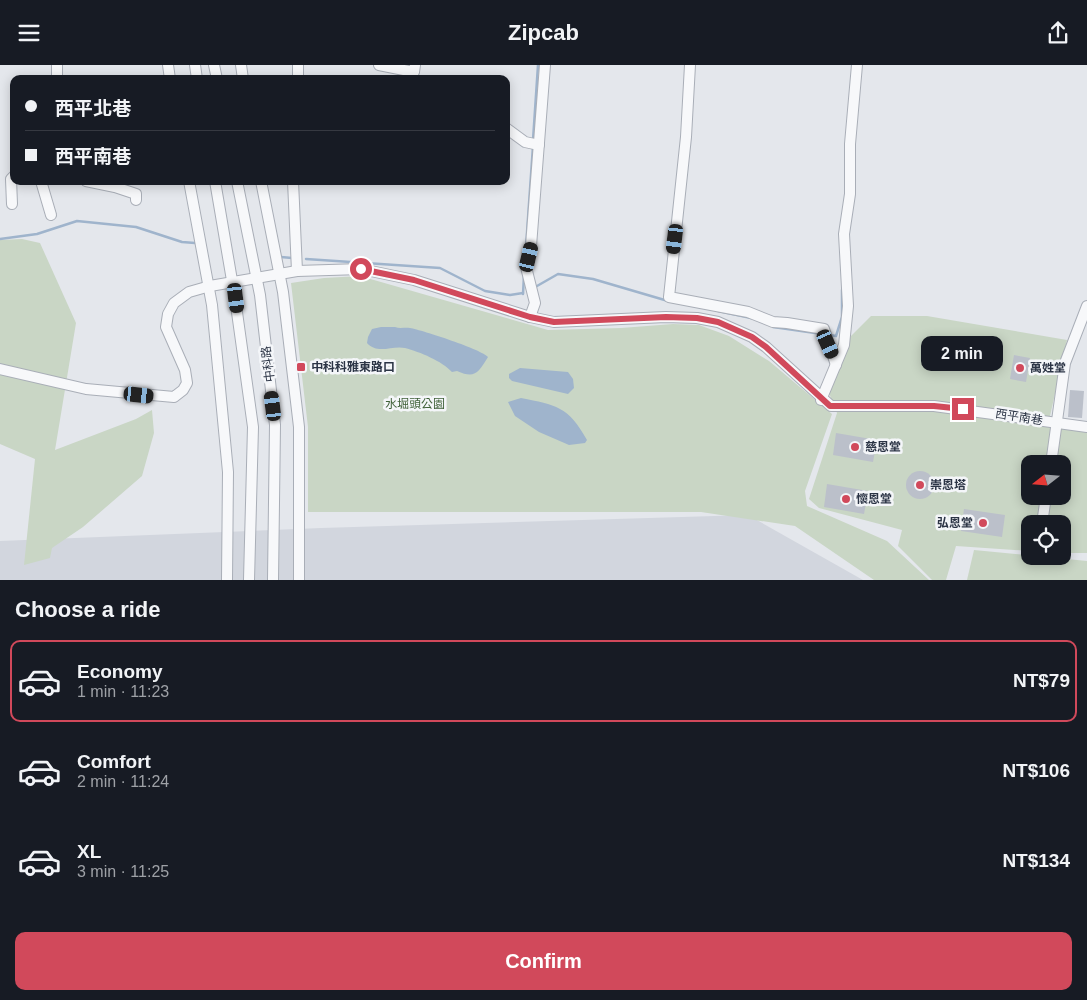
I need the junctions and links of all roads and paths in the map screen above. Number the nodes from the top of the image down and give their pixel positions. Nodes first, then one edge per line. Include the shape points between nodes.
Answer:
1 (379, 65) edge
2 (545, 65) edge
3 (690, 65) edge
4 (856, 65) edge
5 (414, 69) edge
6 (510, 132) edge
7 (539, 145) junction
8 (10, 185) edge
9 (42, 185) edge
10 (105, 185) edge
11 (190, 185) edge
12 (217, 185) edge
13 (238, 185) edge
14 (262, 185) edge
15 (293, 185) edge
16 (136, 200) dead end
17 (12, 204) dead end
18 (51, 215) dead end
19 (297, 271) junction
20 (279, 274) junction
21 (258, 279) junction
22 (232, 282) junction
23 (210, 286) junction
24 (1087, 306) edge
25 (530, 317) junction
26 (836, 365) junction
27 (0, 369) edge
28 (821, 400) junction
29 (1057, 423) junction
30 (1087, 427) edge
31 (1052, 455) edge
32 (227, 580) edge
33 (249, 580) edge
34 (273, 580) edge
35 (299, 580) edge

1 - 5 street
2 - 7 street
3 - 26 street via 686,137 668,297 748,313 773,322 824,329
4 - 26 street via 850,194 844,234 848,306 844,345
6 - 7 street via 525,142
7 - 25 street via 531,246 526,267 535,303
8 - 17 street
9 - 18 street
10 - 16 street via 136,194
11 - 23 street
12 - 22 street, 中科路
13 - 21 street, 中科路
14 - 20 street, 中科路
15 - 19 street
19 - 20 street
19 - 25 street via 361,269 414,280
20 - 21 street
20 - 35 street, 中科路 via 299,427
21 - 22 street
21 - 34 street, 中科路 via 275,425
22 - 23 street
22 - 33 street, 中科路 via 252,427
23 - 27 street via 189,292 174,303 168,314 166,327 185,370 187,383 174,397 86,389
23 - 32 street via 228,472
24 - 29 street via 1065,363
25 - 28 street via 554,322 666,317 718,322 766,347
26 - 28 street
28 - 29 street, 西平南巷 via 830,406 934,406
29 - 30 street, 西平南巷
29 - 31 street

